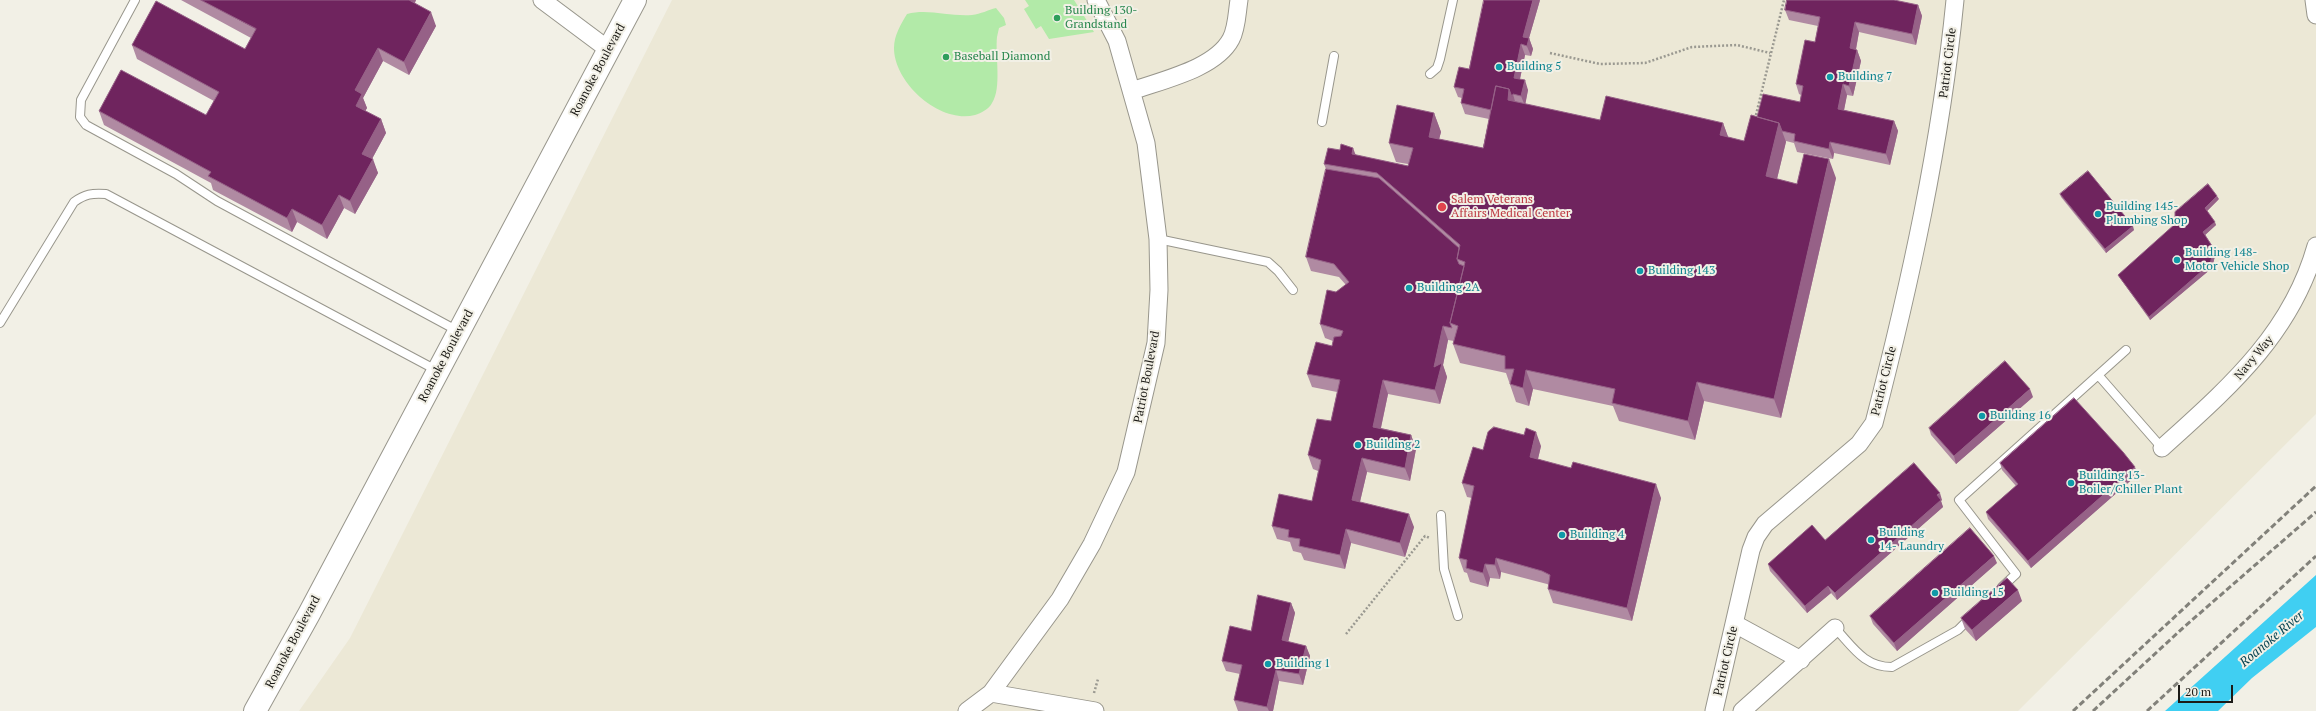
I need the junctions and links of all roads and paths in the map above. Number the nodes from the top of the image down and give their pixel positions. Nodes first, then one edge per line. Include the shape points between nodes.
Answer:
1 (135, 0) edge
2 (542, 0) edge
3 (635, 0) edge
4 (1096, 0) edge
5 (1239, 0) edge
6 (1453, 0) edge
7 (1784, 0) edge
8 (1956, 0) edge
9 (2314, 0) edge
10 (2316, 15) edge
11 (609, 50) junction
12 (1550, 53) dead end
13 (1770, 53) junction
14 (1334, 56) dead end
15 (1430, 74) dead end
16 (1132, 91) junction
17 (1754, 121) edge
18 (1322, 122) dead end
19 (1158, 240) junction
20 (2316, 246) edge
21 (1293, 290) dead end
22 (0, 323) edge
23 (459, 332) junction
24 (2126, 350) dead end
25 (439, 371) junction
26 (2098, 376) junction
27 (2162, 448) joint
28 (1441, 515) dead end
29 (1425, 536) dead end
30 (1997, 592) edge
31 (1980, 608) edge
32 (1458, 616) dead end
33 (1735, 624) junction
34 (1835, 628) joint
35 (1346, 634) dead end
36 (1801, 660) junction
37 (991, 693) junction
38 (1072, 709) edge
39 (256, 711) edge
40 (967, 711) edge
41 (1095, 711) edge
42 (1714, 711) edge
43 (1742, 711) edge

1 - 23 lane via 81,100 80,117 86,126 176,174 217,202
2 - 11 street
3 - 11 main road, Roanoke Boulevard
4 - 16 street, Patriot Boulevard via 1117,41
5 - 16 street via 1231,38 1223,51 1212,61
6 - 15 lane via 1440,59 1437,68
7 - 13 path
8 - 33 street, Patriot Circle via 1942,106 1920,225 1874,423 1859,444 1765,524 1751,550
9 - 10 street
11 - 23 main road, Roanoke Boulevard
12 - 13 path via 1600,64 1645,63 1692,47 1737,45
13 - 17 path
14 - 18 lane
16 - 19 street, Patriot Boulevard via 1146,143
19 - 21 lane via 1268,262
19 - 37 street, Patriot Boulevard via 1156,343 1126,472 1092,544 1060,599
20 - 27 street, Navy Way via 2298,292 2280,326 2262,351 2230,387
22 - 25 lane via 74,202 94,193 106,194
23 - 25 main road, Roanoke Boulevard
24 - 26 lane
25 - 39 main road, Roanoke Boulevard
26 - 27 lane
26 - 30 lane via 1959,500 2016,574
28 - 32 lane via 1444,569
29 - 35 path
31 - 34 lane via 1958,630 1892,667 1868,663
33 - 36 street
33 - 42 street, Patriot Circle
34 - 36 street
36 - 43 street
37 - 38 street
37 - 40 street, Patriot Boulevard
38 - 41 street

